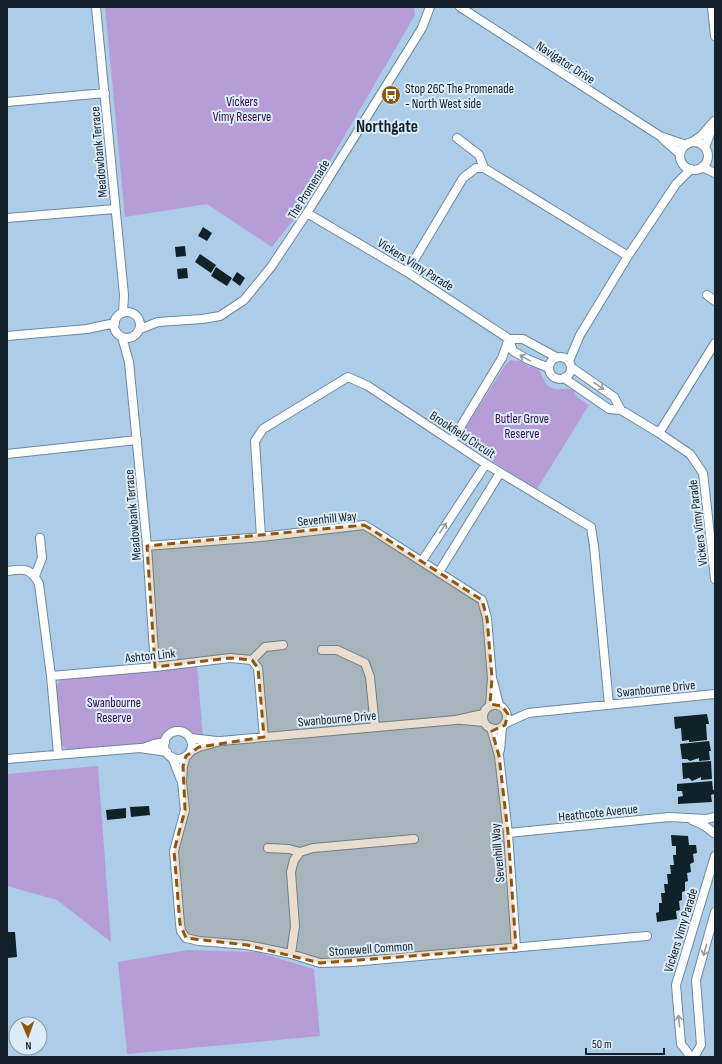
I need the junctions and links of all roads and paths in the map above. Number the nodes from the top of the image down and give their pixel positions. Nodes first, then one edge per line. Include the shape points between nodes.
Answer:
1 (96, 7) edge
2 (430, 7) edge
3 (460, 7) edge
4 (708, 7) edge
5 (712, 7) edge
6 (713, 19) junction
7 (715, 36) edge
8 (105, 92) junction
9 (7, 102) edge
10 (715, 121) edge
11 (660, 136) junction
12 (457, 138) dead end
13 (689, 144) junction
14 (705, 147) junction
15 (680, 154) junction
16 (707, 159) junction
17 (682, 163) junction
18 (702, 167) junction
19 (484, 168) junction
20 (715, 169) edge
21 (692, 170) junction
22 (715, 173) edge
23 (676, 184) junction
24 (115, 209) junction
25 (307, 213) junction
26 (7, 218) edge
27 (628, 256) junction
28 (407, 272) junction
29 (707, 295) dead end
30 (715, 301) edge
31 (127, 313) junction
32 (138, 318) junction
33 (158, 322) junction
34 (115, 327) junction
35 (140, 329) junction
36 (580, 335) junction
37 (7, 336) edge
38 (122, 337) junction
39 (133, 337) junction
40 (509, 340) junction
41 (715, 343) edge
42 (558, 357) junction
43 (130, 362) junction
44 (570, 364) junction
45 (549, 368) junction
46 (564, 378) junction
47 (621, 410) junction
48 (659, 433) junction
49 (137, 440) junction
50 (452, 441) junction
51 (7, 454) edge
52 (486, 464) junction
53 (500, 473) junction
54 (261, 537) junction
55 (40, 538) dead end
56 (147, 546) junction
57 (422, 561) junction
58 (7, 571) edge
59 (439, 572) junction
60 (35, 576) junction
61 (715, 579) edge
62 (283, 645) dead end
63 (322, 650) dead end
64 (252, 660) junction
65 (155, 667) junction
66 (51, 676) junction
67 (492, 678) junction
68 (715, 694) edge
69 (609, 705) junction
70 (490, 706) junction
71 (502, 707) junction
72 (528, 713) junction
73 (484, 718) junction
74 (504, 725) junction
75 (375, 727) junction
76 (491, 728) junction
77 (264, 737) junction
78 (190, 738) junction
79 (165, 742) junction
80 (221, 742) junction
81 (140, 748) junction
82 (188, 753) junction
83 (58, 754) junction
84 (169, 755) junction
85 (499, 756) junction
86 (7, 759) edge
87 (182, 782) junction
88 (715, 818) edge
89 (690, 819) junction
90 (508, 833) junction
91 (714, 834) edge
92 (414, 839) dead end
93 (268, 848) dead end
94 (300, 852) junction
95 (715, 856) edge
96 (715, 912) edge
97 (647, 936) dead end
98 (516, 948) junction
99 (291, 954) junction
100 (693, 1057) edge

1 - 8 street, Meadowbank Terrace
2 - 25 street, The Promenade via 422,28
3 - 11 street, Navigator Drive
4 - 6 street
5 - 6 street
6 - 7 street
8 - 9 street
8 - 24 street, Meadowbank Terrace
10 - 13 street via 702,136
10 - 14 street
11 - 13 street, Navigator Drive
11 - 15 street, Navigator Drive
12 - 19 street via 479,156
13 - 14 street via 701,144
13 - 15 street
14 - 16 street
15 - 17 street
16 - 18 street
16 - 20 street
17 - 21 street
17 - 23 street
18 - 21 street
18 - 22 street
19 - 27 street
19 - 28 street via 476,168 464,178
21 - 23 street
23 - 27 street
24 - 26 street
24 - 31 street, Meadowbank Terrace
25 - 28 street, Vickers Vimy Parade
25 - 33 street, The Promenade via 271,267 244,300 220,316
27 - 36 street
28 - 40 street, Vickers Vimy Parade
29 - 30 street
31 - 32 street
31 - 34 street via 117,318
32 - 33 street, The Promenade
32 - 35 street
33 - 35 street, The Promenade
34 - 37 street
34 - 38 street
35 - 39 street
36 - 42 street
36 - 44 street
38 - 39 street
38 - 43 street, Meadowbank Terrace
39 - 43 street, Meadowbank Terrace
40 - 42 street, Vickers Vimy Parade via 523,339
45 -> 40 street, Vickers Vimy Parade via 513,351
40 - 50 street via 502,358
41 - 48 street
42 - 44 street via 564,357
42 - 45 street via 551,362
43 - 49 street, Meadowbank Terrace
44 - 46 street via 569,374
44 -> 47 street, Vickers Vimy Parade via 614,397
45 - 46 street via 554,377
46 - 47 street, Vickers Vimy Parade via 609,409
47 - 48 street, Vickers Vimy Parade
48 - 61 street, Vickers Vimy Parade via 690,454 704,473
49 - 51 street
49 - 56 street, Meadowbank Terrace
50 - 52 street, Brookfield Circuit
50 - 54 street, Brookfield Circuit via 368,386 348,378 263,429 255,441
52 - 53 street, Brookfield Circuit
57 -> 52 street
53 - 59 street
53 - 69 street, Brookfield Circuit via 590,527
54 - 56 street, Sevenhill Way
54 - 57 street, Sevenhill Way via 364,525
55 - 60 street via 42,558
56 - 65 street, Meadowbank Terrace
57 - 59 street, Sevenhill Way
58 - 60 street via 25,569
59 - 67 street, Sevenhill Way via 482,600 487,618
60 - 66 street via 39,584
62 - 64 street via 265,647
63 - 75 street via 337,650 365,663 370,677
64 - 65 street, Ashton Link via 230,658
64 - 77 street via 258,668
65 - 66 street, Ashton Link
66 - 83 street
67 - 70 street, Sevenhill Way
67 - 71 street, Sevenhill Way
68 - 69 street, Swanbourne Drive
69 - 72 street, Swanbourne Drive
70 - 71 street
70 - 73 street via 485,710
71 - 72 street, Swanbourne Drive
71 - 74 street via 508,714
72 - 74 street, Swanbourne Drive
73 - 75 street, Swanbourne Drive
73 - 76 street
74 - 76 street
74 - 85 street, Sevenhill Way
75 - 77 street, Swanbourne Drive
76 - 85 street, Sevenhill Way
77 - 80 street, Swanbourne Drive
78 - 79 street via 183,732 174,732
78 - 80 street, Swanbourne Drive
78 - 82 street via 192,745
79 - 81 street
79 - 84 street
80 - 82 street, Swanbourne Drive via 199,747
81 - 83 street
81 - 84 street
82 - 84 street via 179,759
82 - 87 street, Stonewell Common via 183,766
83 - 86 street
84 - 87 street, Stonewell Common
85 - 90 street, Sevenhill Way
87 - 99 street, Stonewell Common via 185,810 174,851 181,931 186,938 199,941 243,944
88 - 89 street, Heathcote Avenue
88 - 91 street
89 - 90 street, Heathcote Avenue via 669,817
89 - 91 street, Heathcote Avenue via 705,826
90 - 98 street, Sevenhill Way
92 - 94 street via 313,848
93 - 94 street
94 - 99 street via 294,860 291,872 295,926
100 -> 95 street, Vickers Vimy Parade via 681,1044 676,985
96 -> 100 street, Vickers Vimy Parade via 696,980 700,1045
97 - 98 street, Stonewell Common
98 - 99 street, Stonewell Common via 320,963

